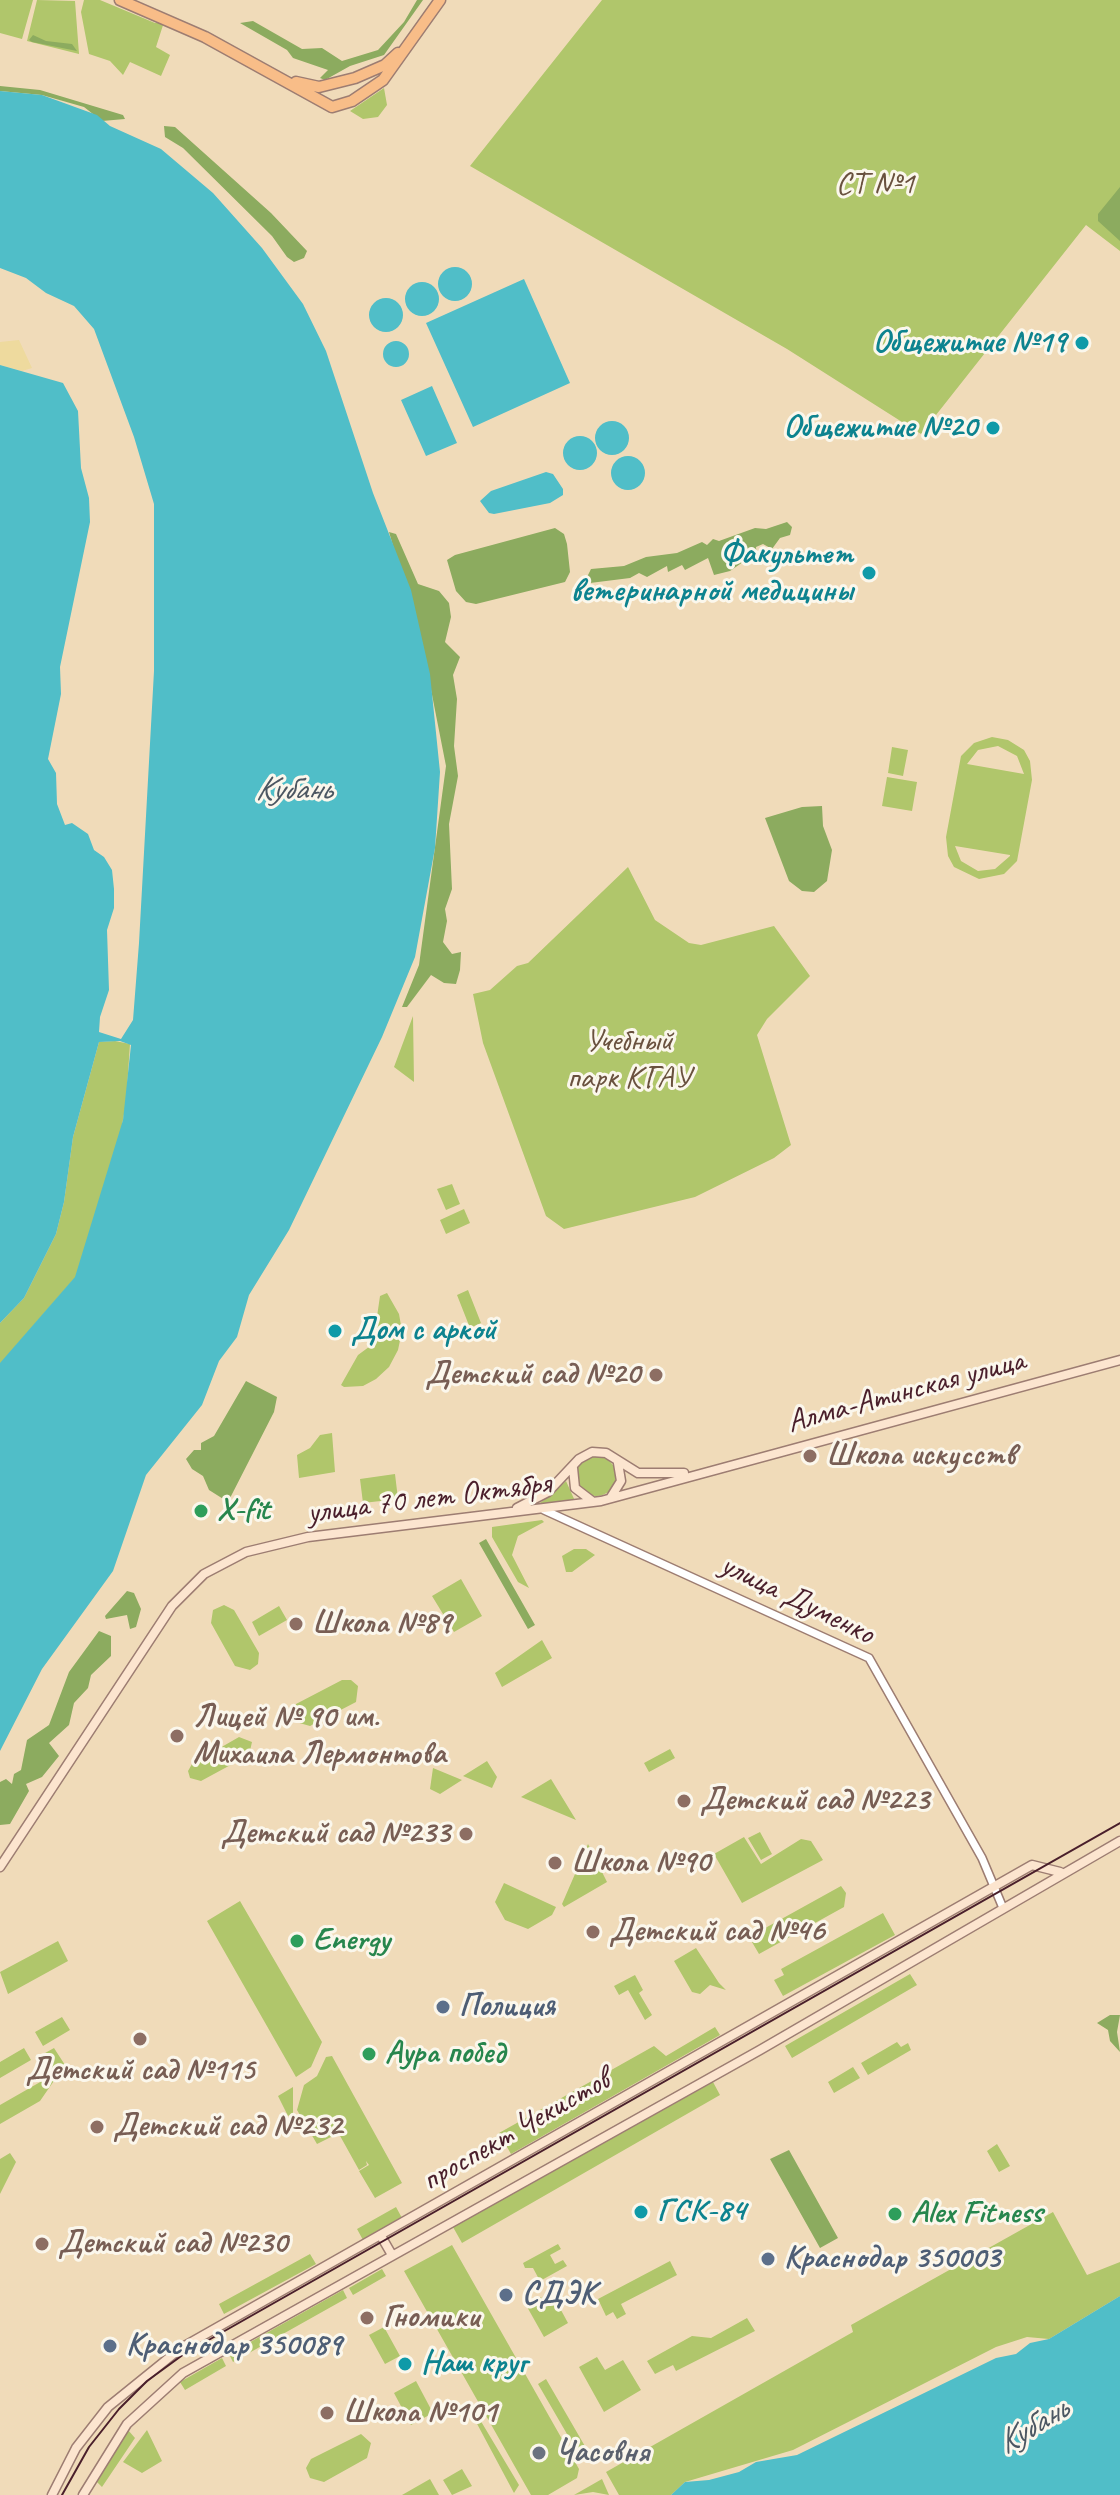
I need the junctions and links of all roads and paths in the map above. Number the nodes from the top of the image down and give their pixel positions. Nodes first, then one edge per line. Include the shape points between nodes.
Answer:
1 (120, 0) edge
2 (138, 0) edge
3 (437, 0) edge
4 (402, 50) junction
5 (1120, 1360) edge
6 (612, 1456) junction
7 (576, 1462) junction
8 (704, 1471) junction
9 (608, 1498) junction
10 (592, 1501) junction
11 (582, 1503) junction
12 (539, 1507) junction
13 (578, 1525) junction
14 (1120, 1841) edge
15 (0, 1867) edge
16 (1072, 1868) junction
17 (1046, 1869) junction
18 (995, 1887) junction
19 (1033, 1890) junction
20 (1003, 1908) junction
21 (381, 2236) junction
22 (392, 2255) junction
23 (292, 2286) junction
24 (302, 2305) junction
25 (52, 2495) edge
26 (83, 2495) edge

1 - 4 highway via 205,37 326,107 370,90
2 - 4 highway via 302,85 319,87 362,75
3 - 4 highway
5 - 8 main road, Алма-Атинская улица
6 - 7 main road via 592,1452
6 - 8 main road, Алма-Атинская улица via 647,1475
6 - 9 main road via 622,1479
7 - 10 main road via 573,1486
7 - 12 main road
8 - 9 main road, Алма-Атинская улица
9 - 10 main road, Алма-Атинская улица
10 - 11 main road, улица 70 лет Октября
11 - 12 main road, улица 70 лет Октября
11 - 13 street via 574,1511
12 - 13 street, улица Думенко
12 - 15 main road, улица 70 лет Октября via 268,1544 204,1574 154,1631
13 - 18 street, улица Думенко via 867,1656
14 - 16 main road
16 - 17 main road, проспект Чекистов via 1054,1873
16 - 19 main road, проспект Чекистов
17 - 18 main road, проспект Чекистов via 1032,1865
17 - 19 main road, проспект Чекистов
18 - 20 street, улица Думенко
18 - 21 main road, проспект Чекистов
19 - 20 main road, проспект Чекистов
20 - 22 main road, проспект Чекистов
21 - 22 main road
21 - 23 main road, проспект Чекистов
22 - 24 main road, проспект Чекистов
23 - 24 main road
23 - 25 main road, проспект Чекистов via 181,2348 126,2389 76,2448
24 - 26 main road, проспект Чекистов via 157,2393 119,2435

